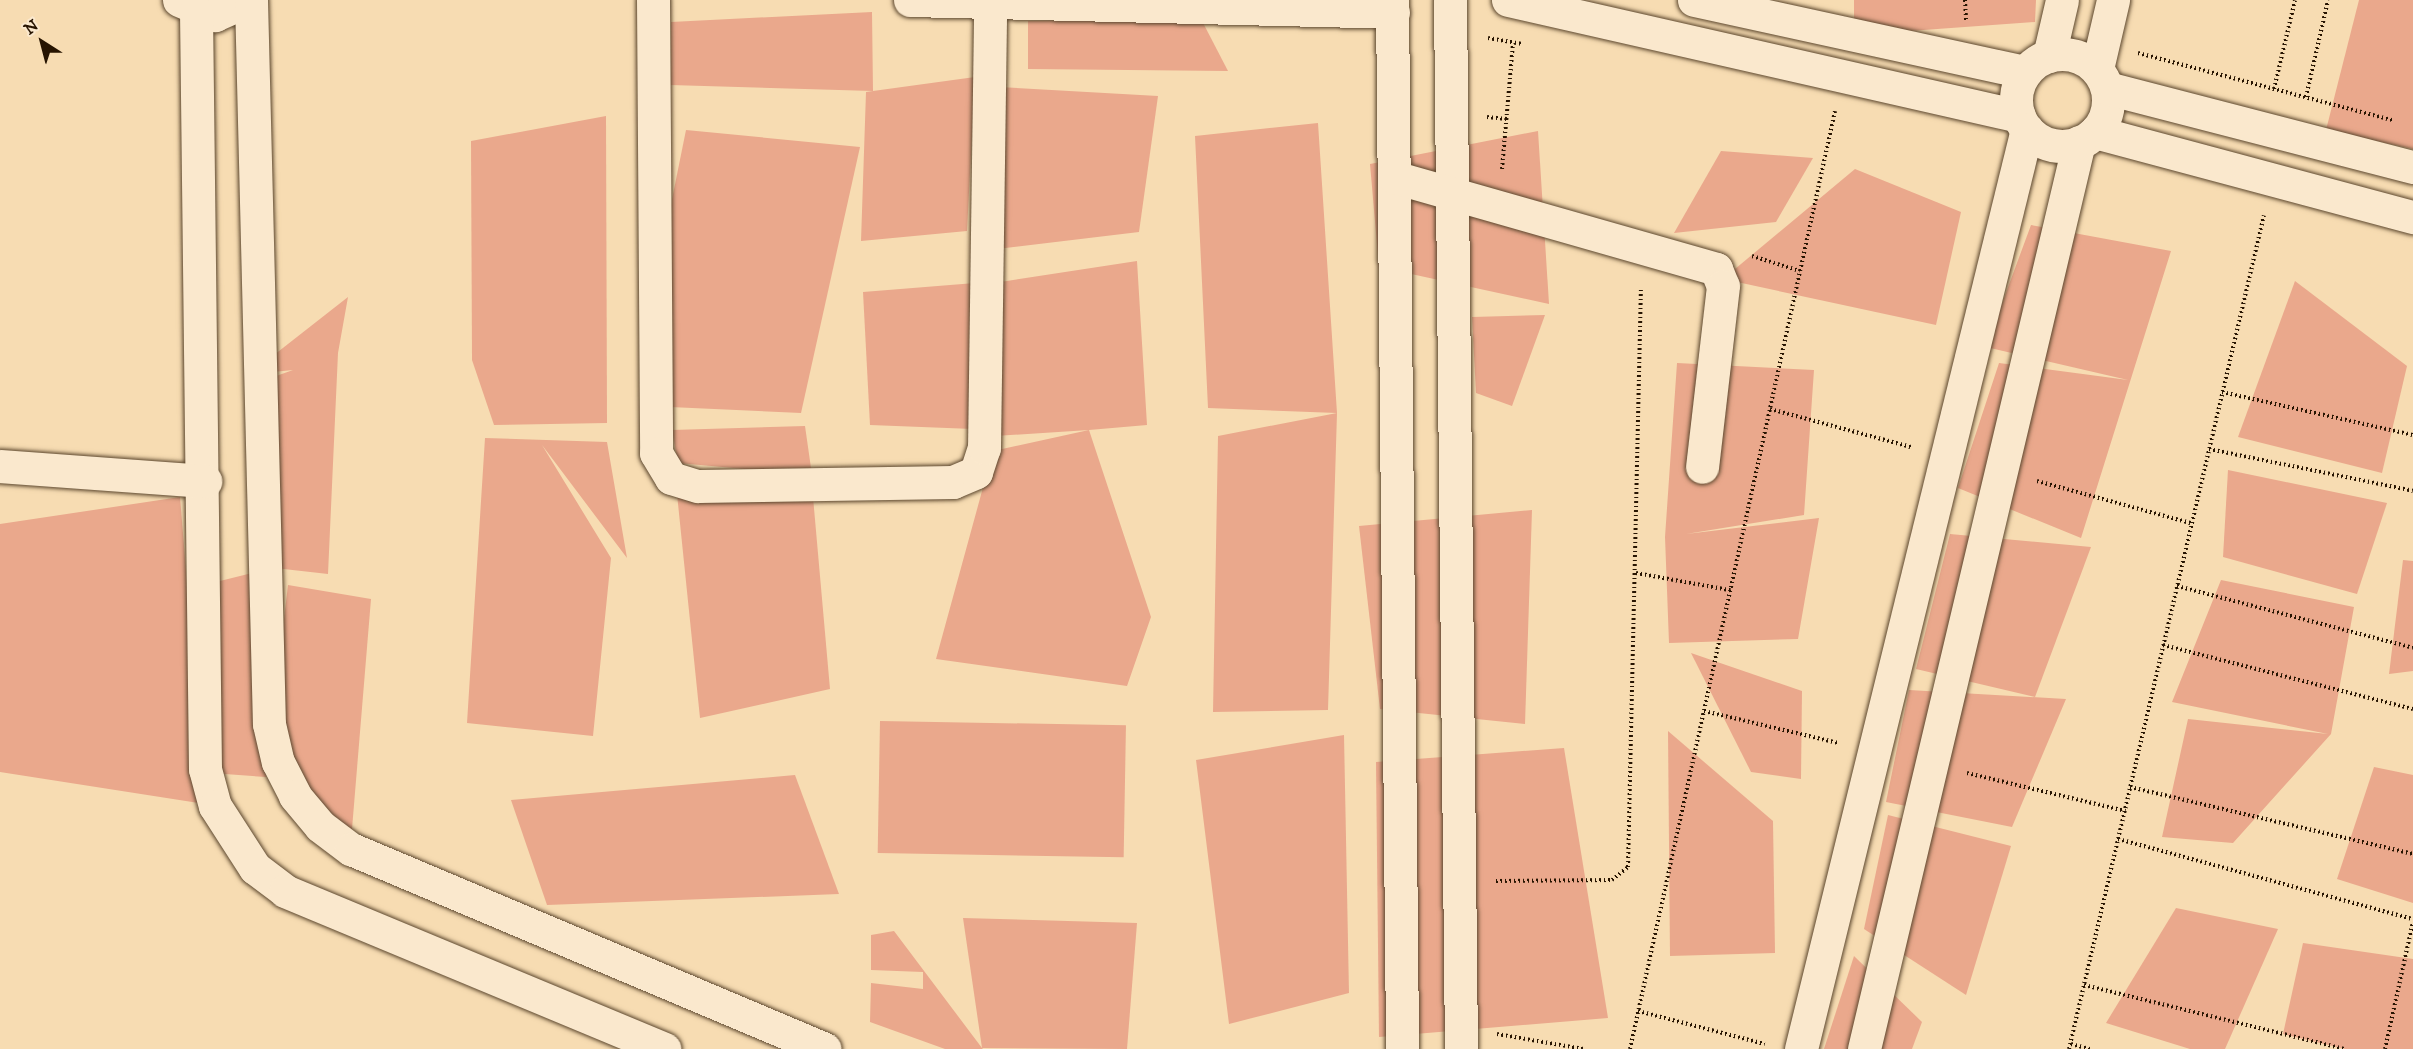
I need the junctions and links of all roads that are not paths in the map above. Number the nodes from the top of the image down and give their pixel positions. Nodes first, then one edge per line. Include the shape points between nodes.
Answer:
1 (250, 0) edge
2 (653, 0) edge
3 (909, 0) edge
4 (1452, 0) edge
5 (1508, 0) edge
6 (1694, 0) edge
7 (2062, 0) edge
8 (2113, 0) edge
9 (990, 4) junction
10 (188, 6) edge
11 (1393, 6) edge
12 (2037, 64) junction
13 (2102, 78) junction
14 (2023, 122) junction
15 (2087, 137) junction
16 (2413, 167) edge
17 (1394, 177) junction
18 (1453, 194) junction
19 (2413, 217) edge
20 (0, 466) edge
21 (1702, 467) dead end
22 (205, 481) junction
23 (1461, 1038) edge
24 (664, 1049) edge
25 (825, 1049) edge
26 (1402, 1049) edge
27 (1801, 1049) edge
28 (1864, 1049) edge

1 - 10 street via 215,15
1 - 25 street via 269,724 278,762 295,796 320,826 351,849
2 - 9 street via 656,453 671,478 698,486 953,482 976,472 984,448
3 - 9 street
4 - 18 street
5 - 14 street
6 - 12 street
7 - 12 street
8 - 13 street
9 - 11 street
10 - 22 street
11 - 17 street
12 - 13 street via 2070,54
12 - 14 street via 2017,93
13 - 15 street via 2108,104
13 - 16 street
14 - 15 street via 2051,144
14 - 27 street
15 - 19 street via 2272,179
15 - 28 street via 2002,471
17 - 18 street
17 - 26 street
18 - 21 street via 1711,266 1723,279
18 - 23 street
20 - 22 street
22 - 24 street via 205,770 214,806 232,840 255,868 285,891

